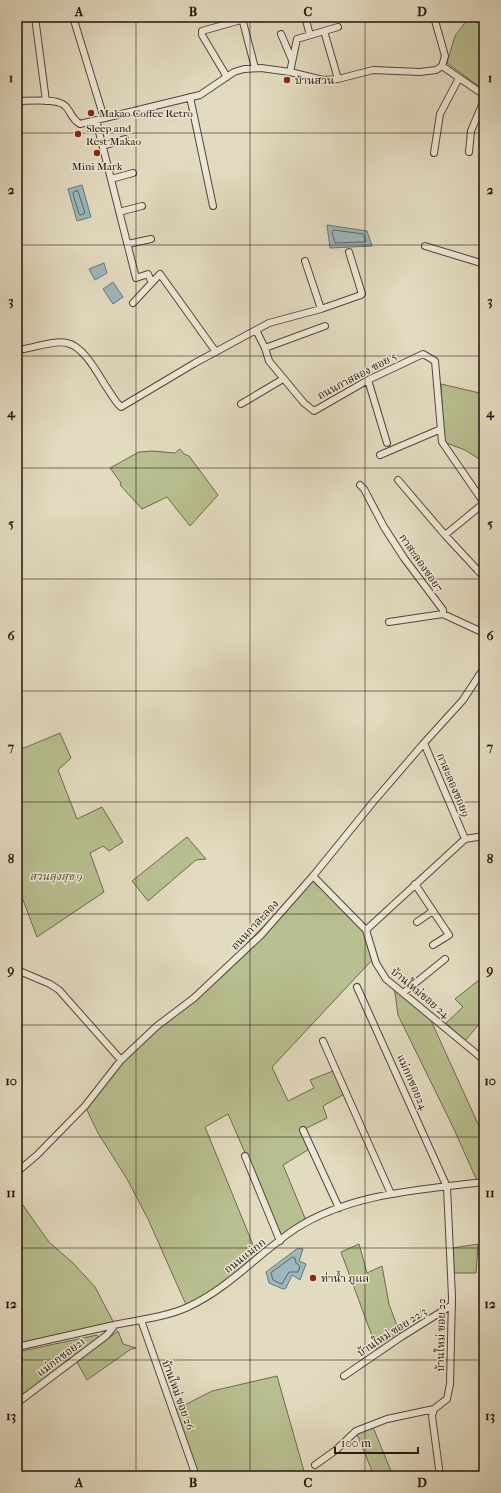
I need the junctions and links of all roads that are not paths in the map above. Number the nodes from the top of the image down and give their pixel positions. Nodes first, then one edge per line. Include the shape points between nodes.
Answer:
1 (35, 17) edge
2 (73, 17) edge
3 (305, 17) edge
4 (434, 17) edge
5 (338, 26) dead end
6 (324, 31) junction
7 (281, 34) dead end
8 (310, 35) junction
9 (292, 61) junction
10 (442, 66) junction
11 (256, 68) junction
12 (290, 72) junction
13 (227, 77) junction
14 (459, 78) junction
15 (338, 79) junction
16 (484, 95) edge
17 (190, 97) junction
18 (484, 100) edge
19 (17, 101) edge
20 (46, 101) junction
21 (104, 118) junction
22 (96, 120) junction
23 (125, 139) dead end
24 (103, 146) junction
25 (469, 152) dead end
26 (434, 153) dead end
27 (133, 173) dead end
28 (111, 179) junction
29 (142, 206) dead end
30 (213, 206) dead end
31 (120, 212) junction
32 (151, 239) dead end
33 (128, 244) junction
34 (425, 246) dead end
35 (349, 252) dead end
36 (305, 261) dead end
37 (484, 264) edge
38 (150, 281) dead end
39 (133, 303) dead end
40 (321, 309) junction
41 (325, 326) dead end
42 (256, 330) junction
43 (265, 348) junction
44 (24, 349) dead end
45 (216, 352) junction
46 (283, 379) junction
47 (368, 380) junction
48 (241, 404) dead end
49 (440, 429) junction
50 (387, 442) dead end
51 (380, 455) dead end
52 (398, 480) dead end
53 (360, 485) dead end
54 (484, 503) edge
55 (445, 535) junction
56 (484, 566) edge
57 (478, 571) junction
58 (484, 577) edge
59 (443, 614) junction
60 (389, 622) dead end
61 (484, 632) edge
62 (484, 668) edge
63 (424, 743) junction
64 (484, 836) edge
65 (465, 840) junction
66 (313, 876) junction
67 (415, 884) junction
68 (433, 911) junction
69 (417, 922) dead end
70 (366, 930) junction
71 (433, 945) dead end
72 (445, 959) dead end
73 (17, 970) edge
74 (357, 987) dead end
75 (403, 993) junction
76 (323, 1041) dead end
77 (121, 1060) junction
78 (484, 1060) edge
79 (303, 1130) dead end
80 (246, 1156) dead end
81 (17, 1172) edge
82 (484, 1182) edge
83 (447, 1187) junction
84 (390, 1194) junction
85 (339, 1208) junction
86 (280, 1241) junction
87 (452, 1305) junction
88 (140, 1320) junction
89 (115, 1325) junction
90 (17, 1347) edge
91 (344, 1376) dead end
92 (17, 1403) edge
93 (434, 1408) junction
94 (315, 1465) dead end
95 (196, 1476) edge
96 (440, 1476) edge

1 - 20 street
2 - 21 street
3 - 8 street
4 - 10 street via 445,56
5 - 6 street
6 - 8 street
6 - 15 street
7 - 9 street
8 - 9 street via 297,39
9 - 12 street
10 - 14 street
10 - 15 street via 436,70 420,72 373,70
11 - 12 street
11 - 13 street via 234,72
11 - 13 street via 241,20 202,31
12 - 15 street via 323,80
13 - 17 street via 200,95
14 - 16 street
14 - 26 street via 440,114
17 - 21 street
17 - 30 street
18 - 25 street via 471,131
19 - 20 street
20 - 22 street via 57,101 65,105 74,120 80,124
21 - 22 street
22 - 24 street
23 - 24 street
24 - 28 street
27 - 28 street
28 - 31 street
29 - 31 street
31 - 33 street
32 - 33 street
33 - 38 street via 136,278 148,274
34 - 37 street
35 - 40 street via 362,294
36 - 40 street
39 - 45 street via 160,274
40 - 42 street
41 - 43 street
42 - 43 street, ถนนกาสลอง ซอย 5
42 - 45 street
43 - 46 street, ถนนกาสลอง ซอย 5 via 269,361
44 - 45 street via 60,342 73,345 92,364 121,407
46 - 47 street, ถนนกาสลอง ซอย 5 via 314,411
46 - 48 street
47 - 49 street, ถนนกาสลอง ซอย 5 via 423,354 436,361
47 - 50 street
49 - 51 street
49 - 54 street, ถนนกาสลอง ซอย 5 via 442,442
52 - 55 street
53 - 59 street, กาสะลองซอย7 via 384,527 443,610
54 - 55 street, ถนนกาสลอง ซอย 5
55 - 57 street
56 - 57 street
57 - 58 street
59 - 60 street
59 - 61 street
62 - 63 street, ถนนกาสะลอง via 463,700
63 - 65 street, กาสะลองซอย9
63 - 66 street, ถนนกาสะลอง
64 - 65 street
65 - 67 street
66 - 70 street, บ้านใหม่ซอย 24
66 - 77 street, ถนนกาสะลอง via 230,966 157,1026
67 - 68 street
67 - 70 street
68 - 69 street
68 - 71 street via 448,935
70 - 75 street, บ้านใหม่ซอย 24 via 380,971
72 - 75 street
73 - 77 street via 59,990
74 - 83 street, แม่กกซอย24
75 - 78 street, บ้านใหม่ซอย 24
76 - 84 street
77 - 81 street, ถนนกาสะลอง via 85,1106
79 - 85 street
80 - 86 street
82 - 83 street, ถนนแม่กก
83 - 84 street, ถนนแม่กก
83 - 87 street, บ้านใหม่ ซอย 22
84 - 85 street, ถนนแม่กก via 363,1199
85 - 86 street, ถนนแม่กก via 295,1229
86 - 88 street, ถนนแม่กก via 243,1272 207,1297 187,1307
87 - 91 street, บ้านใหม่ ซอย 22/3
87 - 93 street, บ้านใหม่ ซอย 22 via 450,1384 447,1399
88 - 89 street, ถนนแม่กก
88 - 95 street, บ้านใหม่ ซอย 26
89 - 90 street, ถนนแม่กก
89 - 92 street, แม่กกซอย21 via 107,1335
93 - 94 street via 387,1419 356,1431
93 - 96 street via 432,1416

